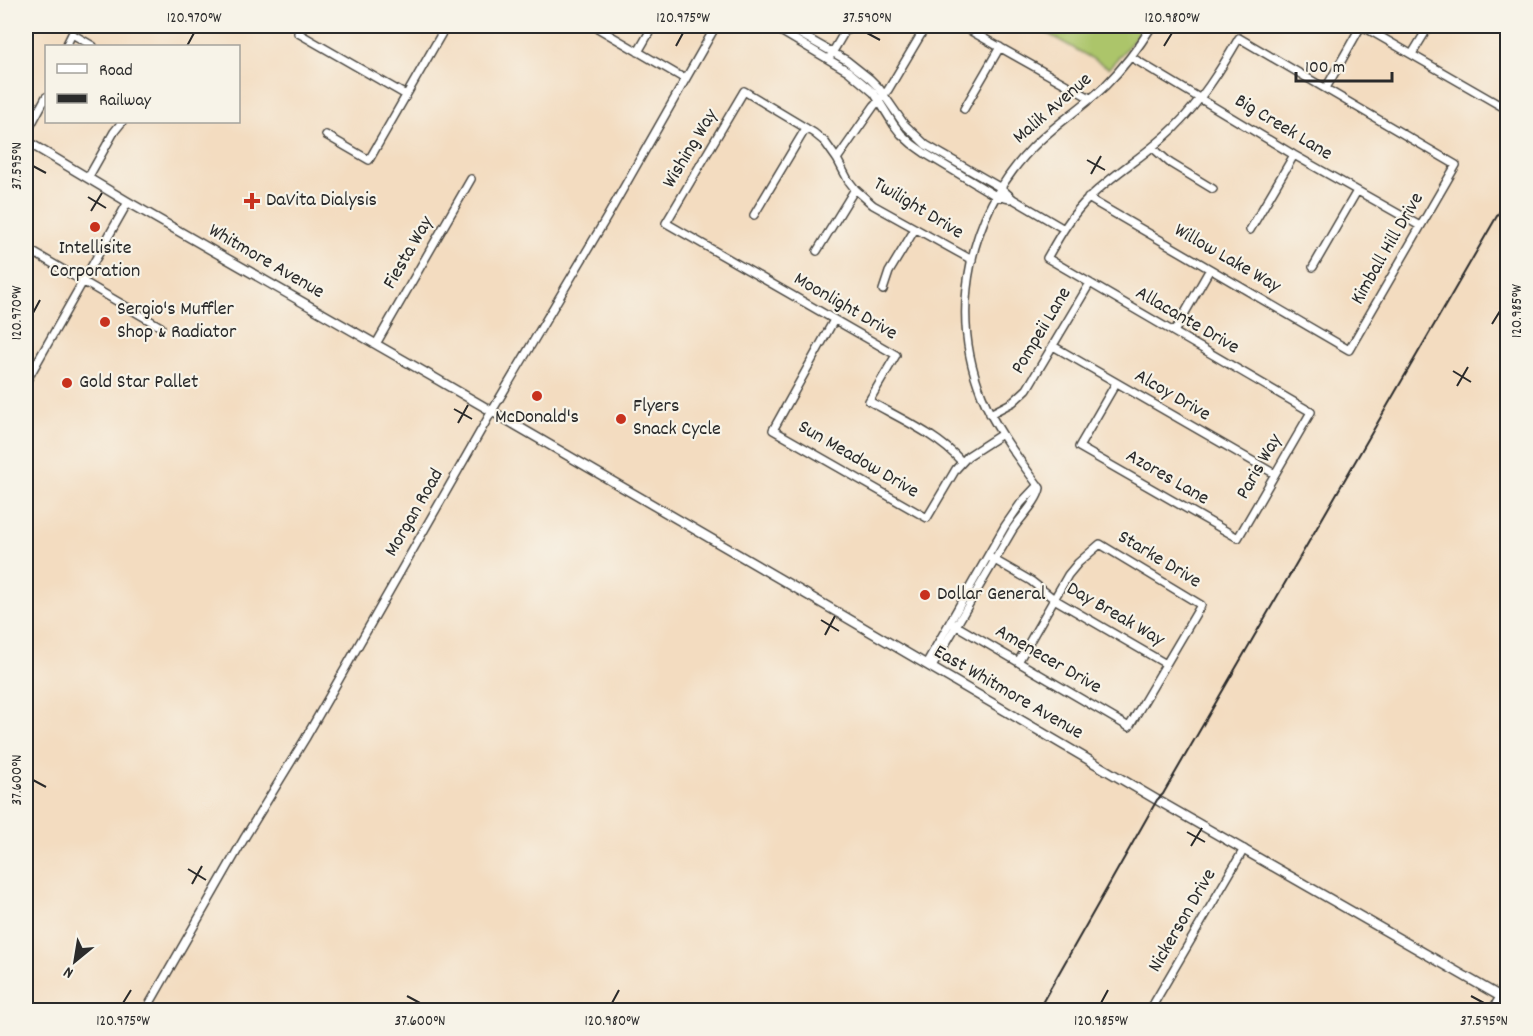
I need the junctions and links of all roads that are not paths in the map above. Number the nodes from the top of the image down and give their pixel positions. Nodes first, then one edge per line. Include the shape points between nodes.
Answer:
1 (303, 26) edge
2 (594, 26) edge
3 (653, 26) edge
4 (720, 26) edge
5 (772, 26) edge
6 (786, 26) edge
7 (848, 26) edge
8 (926, 26) edge
9 (962, 26) edge
10 (1152, 26) edge
11 (1361, 26) edge
12 (1429, 26) edge
13 (443, 27) edge
14 (713, 28) edge
15 (66, 45) edge
16 (91, 45) edge
17 (1000, 47) junction
18 (638, 52) junction
19 (1412, 54) junction
20 (830, 56) junction
21 (1131, 57) junction
22 (685, 79) junction
23 (1326, 88) junction
24 (744, 91) joint
25 (406, 95) junction
26 (881, 98) junction
27 (1090, 98) junction
28 (1200, 98) junction
29 (45, 99) edge
30 (964, 109) dead end
31 (1508, 110) edge
32 (121, 123) edge
33 (806, 128) junction
34 (26, 134) edge
35 (326, 135) dead end
36 (26, 141) edge
37 (1153, 148) junction
38 (1294, 154) junction
39 (837, 159) junction
40 (88, 178) junction
41 (471, 179) dead end
42 (1001, 188) junction
43 (855, 189) junction
44 (1213, 189) dead end
45 (1357, 191) junction
46 (996, 196) junction
47 (1088, 198) junction
48 (1013, 199) junction
49 (128, 202) junction
50 (754, 214) dead end
51 (666, 223) joint
52 (1420, 226) junction
53 (915, 228) junction
54 (1064, 229) junction
55 (1250, 230) dead end
56 (26, 248) edge
57 (817, 251) dead end
58 (972, 260) junction
59 (1313, 267) dead end
60 (1210, 269) junction
61 (83, 281) junction
62 (1090, 284) junction
63 (884, 290) dead end
64 (834, 320) junction
65 (161, 327) dead end
66 (1174, 332) junction
67 (376, 344) junction
68 (1053, 346) junction
69 (1349, 350) joint
70 (26, 382) edge
71 (1116, 382) junction
72 (492, 411) junction
73 (1311, 412) joint
74 (990, 414) junction
75 (1002, 434) junction
76 (962, 462) junction
77 (1275, 474) junction
78 (1039, 487) junction
79 (1238, 538) joint
80 (988, 556) junction
81 (995, 560) junction
82 (1054, 599) junction
83 (953, 624) junction
84 (1018, 662) junction
85 (1166, 664) junction
86 (929, 665) junction
87 (1244, 849) junction
88 (1504, 999) edge
89 (146, 1011) edge
90 (1150, 1011) edge
91 (1492, 1011) edge

1 - 25 street via 298,33
2 - 18 street
3 - 18 street
4 - 14 street, Morgan Road
5 - 20 street
6 - 20 street
7 - 20 street
8 - 26 street
9 - 17 street
10 - 21 street, Malik Avenue
11 - 19 street
11 - 23 street
12 - 19 street
13 - 25 street
14 - 22 street, Morgan Road
15 - 16 street via 72,34
17 - 27 street
17 - 30 street
18 - 22 street
19 - 31 street
20 - 26 street via 846,60 870,79 879,88
21 - 27 street, Malik Avenue
21 - 28 street, Big Creek Lane
22 - 72 street, Morgan Road
23 - 28 street via 1239,38
23 - 52 street, Kimball Hill Drive via 1456,165
24 - 33 street, Twilight Drive
24 - 51 street, Wishing Way
25 - 35 street via 369,160
26 - 39 street
26 - 42 street via 926,145
26 - 46 street via 901,134 912,144
27 - 42 street, Malik Avenue via 1033,146
28 - 37 street
28 - 38 street, Big Creek Lane
29 - 34 street
32 - 40 street
33 - 39 street, Twilight Drive via 825,142
33 - 50 street
36 - 40 main road, Whitmore Avenue
37 - 44 street
37 - 47 street
38 - 45 street, Big Creek Lane
38 - 55 street
39 - 43 street, Twilight Drive
40 - 49 main road, Whitmore Avenue
41 - 67 street, Fiesta Way
42 - 46 street, Malik Avenue
42 - 48 street
43 - 53 street, Twilight Drive via 873,205
43 - 57 street
45 - 52 street, Big Creek Lane
45 - 59 street
46 - 48 street
46 - 58 street, Malik Avenue
47 - 54 street
47 - 60 street, Willow Lake Way
48 - 54 street
49 - 61 street
49 - 67 main road, Whitmore Avenue
51 - 64 street, Moonlight Drive
52 - 69 street, Kimball Hill Drive
53 - 58 street, Twilight Drive
53 - 63 street via 889,272
54 - 62 street, Allacante Drive via 1047,258
56 - 61 street
58 - 74 street, Malik Avenue via 966,302 967,341
60 - 66 street
60 - 69 street, Willow Lake Way
61 - 65 street
61 - 70 street
62 - 66 street, Allacante Drive
62 - 68 street, Pompeii Lane
64 - 76 street, Moonlight Drive via 896,355 869,401 938,440
64 - 76 street, Sun Meadow Drive via 773,430 927,518
66 - 73 street, Allacante Drive
67 - 72 main road, Whitmore Avenue
68 - 71 street, Alcoy Drive
68 - 74 street, Pompeii Lane via 1022,394
71 - 77 street, Alcoy Drive
71 - 79 street, Azores Lane via 1079,447
72 - 86 main road, East Whitmore Avenue
72 - 89 street, Morgan Road
73 - 77 street, Paris Way
74 - 75 street, Malik Avenue
75 - 76 street
75 - 78 street, Malik Avenue
77 - 79 street, Paris Way
78 - 80 street via 1021,503
78 - 81 street via 1039,496
80 - 81 street, Day Break Way
80 - 83 street
81 - 82 street, Day Break Way
81 - 83 street
82 - 84 street
82 - 85 street, Day Break Way
82 - 85 street, Starke Drive via 1078,563 1100,544 1201,604
83 - 84 street, Amenecer Drive
83 - 86 street
84 - 85 street, Amenecer Drive via 1129,727
86 - 87 main road, East Whitmore Avenue
87 - 88 main road, East Whitmore Avenue
87 - 90 street, Nickerson Drive
88 - 91 street

